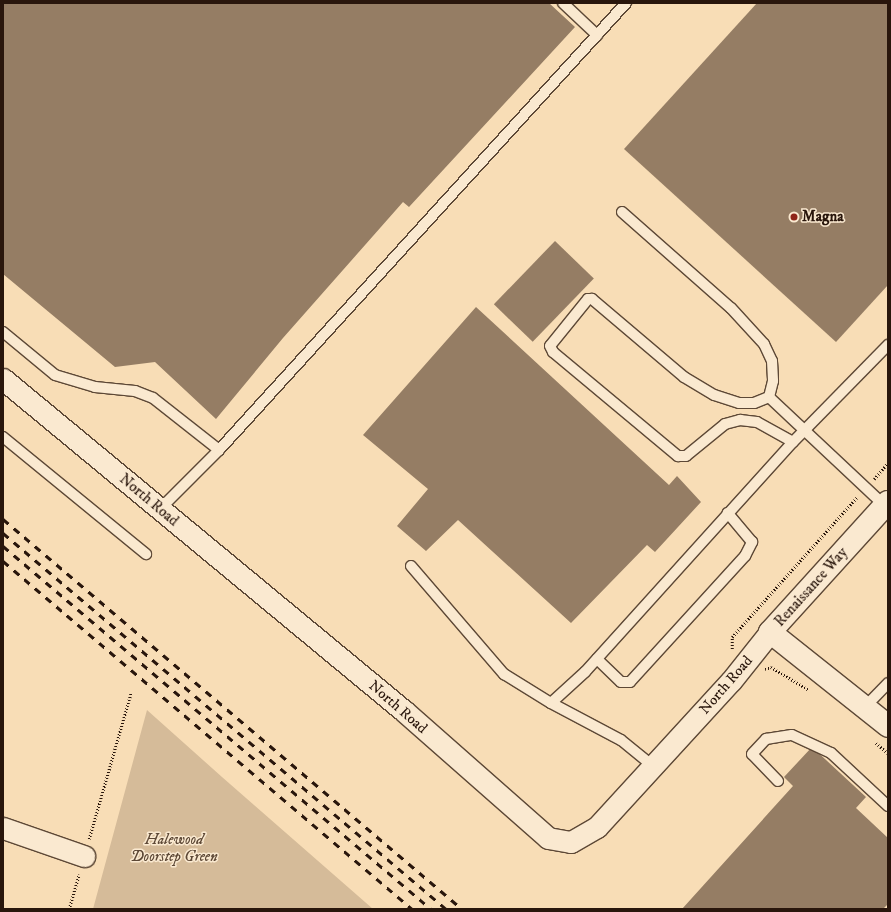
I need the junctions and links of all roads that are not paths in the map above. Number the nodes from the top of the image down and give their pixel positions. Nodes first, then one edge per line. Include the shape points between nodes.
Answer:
1 (562, 3) edge
2 (626, 3) edge
3 (597, 35) junction
4 (622, 212) dead end
5 (3, 332) edge
6 (888, 345) edge
7 (3, 379) edge
8 (769, 397) junction
9 (805, 429) junction
10 (3, 437) edge
11 (793, 442) junction
12 (219, 450) junction
13 (887, 504) edge
14 (160, 509) junction
15 (728, 513) junction
16 (146, 554) dead end
17 (411, 566) dead end
18 (770, 632) junction
19 (597, 659) junction
20 (888, 682) edge
21 (551, 703) junction
22 (865, 707) junction
23 (888, 726) edge
24 (654, 766) junction
25 (778, 781) dead end
26 (888, 806) edge
27 (3, 828) edge
28 (84, 856) road end

1 - 3 lane
2 - 3 lane
3 - 12 lane
4 - 8 lane via 731,308 764,344 772,361
5 - 12 lane via 55,375 95,387 135,392 153,398
6 - 9 lane
7 - 14 street, North Road
8 - 9 lane
8 - 11 lane via 754,403 739,403 714,395 684,377 592,299 588,299 550,346 552,352 678,456 686,456 725,424 740,420 757,422
9 - 11 lane
9 - 13 lane
10 - 16 lane
11 - 15 lane
12 - 14 lane
13 - 18 street, Renaissance Way
14 - 24 street, North Road via 404,710 548,838 571,842 597,827
15 - 19 lane
15 - 19 lane via 752,542 746,556 630,682 621,682
17 - 21 lane via 504,674
18 - 22 street, Renaissance Way
18 - 24 street, North Road via 731,681
19 - 21 lane
20 - 22 lane
21 - 24 lane via 621,740
22 - 23 street, Renaissance Way
25 - 26 lane via 752,754 766,739 792,735 831,753
27 - 28 street

